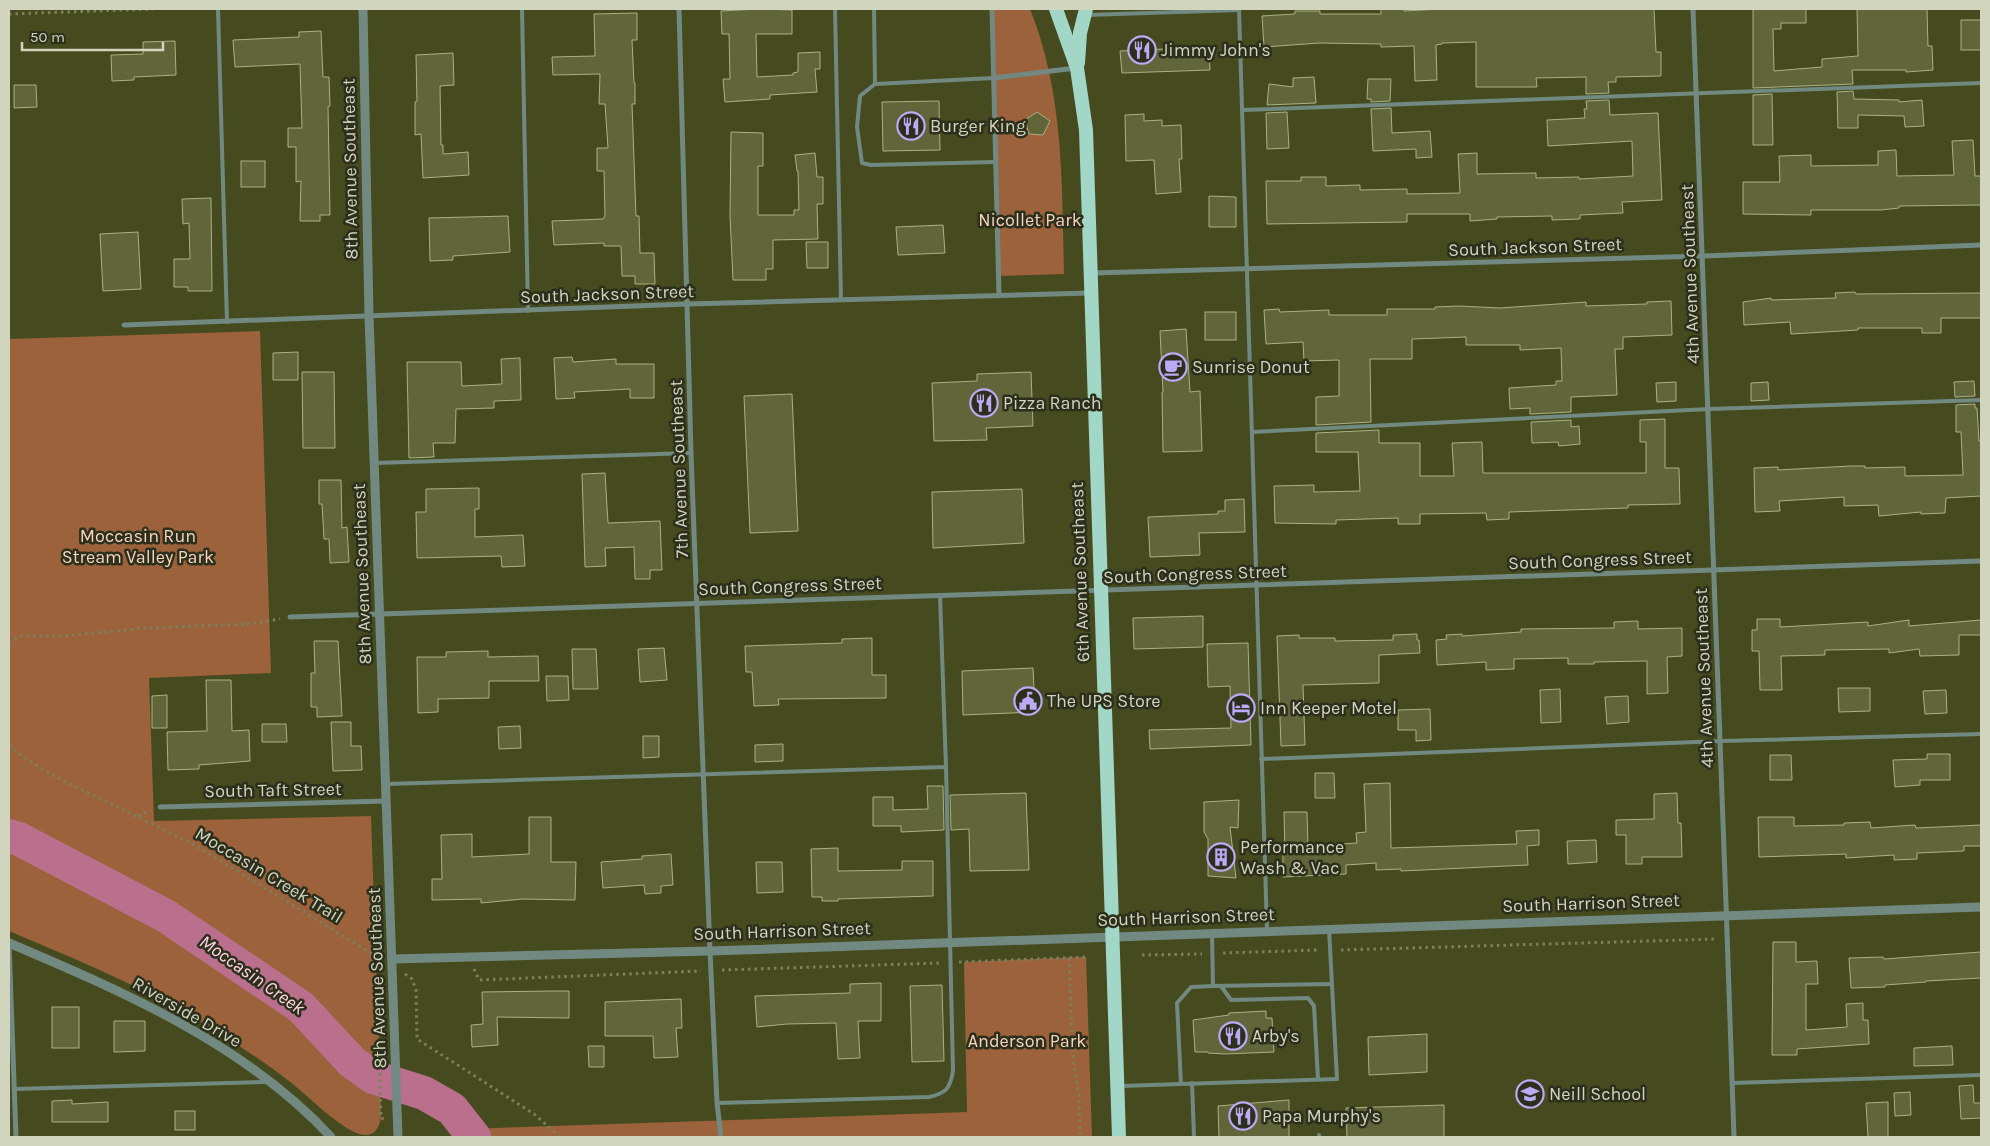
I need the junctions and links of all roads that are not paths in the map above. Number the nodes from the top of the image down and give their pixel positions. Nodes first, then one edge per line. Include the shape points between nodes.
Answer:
1 (218, 9) edge
2 (363, 9) edge
3 (522, 9) edge
4 (679, 9) edge
5 (835, 9) edge
6 (874, 9) edge
7 (992, 9) edge
8 (1056, 9) edge
9 (1693, 9) edge
10 (1239, 10) edge
11 (1085, 12) edge
12 (1077, 70) junction
13 (993, 78) junction
14 (1981, 83) edge
15 (876, 84) junction
16 (1697, 94) junction
17 (1242, 110) junction
18 (995, 162) junction
19 (1981, 245) edge
20 (1704, 256) junction
21 (1248, 270) junction
22 (1090, 274) junction
23 (1090, 294) junction
24 (998, 296) junction
25 (841, 300) junction
26 (687, 304) junction
27 (528, 311) junction
28 (369, 316) junction
29 (227, 322) junction
30 (124, 324) dead end
31 (1981, 400) edge
32 (1709, 409) junction
33 (1252, 432) junction
34 (691, 453) junction
35 (375, 464) junction
36 (1981, 561) edge
37 (1713, 569) junction
38 (1256, 585) junction
39 (1100, 591) junction
40 (940, 595) junction
41 (697, 602) junction
42 (379, 613) junction
43 (290, 617) road end
44 (1981, 734) edge
45 (1720, 741) junction
46 (1261, 759) junction
47 (946, 767) junction
48 (703, 774) junction
49 (386, 784) junction
50 (386, 801) junction
51 (160, 807) dead end
52 (1981, 907) edge
53 (1727, 915) junction
54 (1329, 928) junction
55 (1267, 930) junction
56 (1212, 932) junction
57 (1111, 936) junction
58 (949, 942) junction
59 (9, 943) edge
60 (710, 950) junction
61 (393, 963) junction
62 (1332, 984) junction
63 (1213, 986) junction
64 (1221, 986) junction
65 (1981, 1075) edge
66 (1318, 1079) junction
67 (271, 1082) junction
68 (1192, 1083) junction
69 (1732, 1083) junction
70 (1181, 1084) junction
71 (1116, 1086) junction
72 (14, 1089) junction
73 (717, 1103) junction
74 (16, 1137) edge
75 (331, 1137) edge
76 (398, 1137) edge
77 (721, 1137) edge
78 (1118, 1137) edge
79 (1194, 1137) edge
80 (1734, 1137) edge

1 - 29 lane
2 - 28 street, 8th Avenue Southeast
3 - 27 lane
4 - 26 street, 7th Avenue Southeast
5 - 25 lane
6 - 15 lane
7 - 13 street
8 - 12 highway, 6th Avenue Southeast
9 - 16 street, 4th Avenue Southeast
10 - 11 lane
10 - 17 lane
11 - 12 highway
12 - 13 street
12 - 22 highway, 6th Avenue Southeast via 1086,130
13 - 15 lane
13 - 18 street
14 - 16 lane
15 - 18 lane via 860,96 857,127 862,163
16 - 17 lane
16 - 20 street, 4th Avenue Southeast
17 - 21 lane
18 - 24 street
19 - 20 street, South Jackson Street
20 - 21 street, South Jackson Street
20 - 32 street, 4th Avenue Southeast
21 - 22 street, South Jackson Street
21 - 33 lane
22 - 23 highway, 6th Avenue Southeast
23 - 24 street, South Jackson Street
23 - 39 highway, 6th Avenue Southeast
24 - 25 street, South Jackson Street
25 - 26 street, South Jackson Street
26 - 27 street, South Jackson Street
26 - 34 street, 7th Avenue Southeast
27 - 28 street, South Jackson Street
28 - 29 street, South Jackson Street
28 - 35 street, 8th Avenue Southeast
29 - 30 street, South Jackson Street
31 - 32 lane
32 - 33 lane
32 - 37 street, 4th Avenue Southeast
33 - 38 lane
34 - 35 lane
34 - 41 street, 7th Avenue Southeast
35 - 42 street, 8th Avenue Southeast
36 - 37 street, South Congress Street
37 - 38 street, South Congress Street
37 - 45 street, 4th Avenue Southeast
38 - 39 street, South Congress Street
38 - 46 lane
39 - 40 street, South Congress Street
39 - 57 highway, 6th Avenue Southeast
40 - 41 street, South Congress Street
40 - 47 lane
41 - 42 street, South Congress Street
41 - 48 street, 7th Avenue Southeast
42 - 43 street, South Congress Street
42 - 49 street, 8th Avenue Southeast
44 - 45 lane
45 - 46 lane
45 - 53 street, 4th Avenue Southeast
46 - 55 lane
47 - 48 lane
47 - 58 lane
48 - 49 lane
48 - 60 street, 7th Avenue Southeast
49 - 50 street, 8th Avenue Southeast
50 - 51 street, South Taft Street
50 - 61 street, 8th Avenue Southeast
52 - 53 street, South Harrison Street
53 - 54 street, South Harrison Street
53 - 69 street, 4th Avenue Southeast
54 - 55 street, South Harrison Street
54 - 62 lane
55 - 56 street, South Harrison Street
56 - 57 street, South Harrison Street
56 - 63 lane
57 - 58 street, South Harrison Street
57 - 71 highway, 6th Avenue Southeast
58 - 60 street, South Harrison Street
58 - 73 lane via 953,1071 951,1083 942,1094
59 - 67 street, Riverside Drive via 154,1009 206,1038
59 - 72 street
60 - 61 street, South Harrison Street
60 - 73 street, 7th Avenue Southeast
61 - 76 street, 8th Avenue Southeast
62 - 64 lane
62 - 66 lane via 1337,1079
63 - 64 lane
63 - 70 lane via 1191,987 1177,1003
64 - 66 lane via 1231,1000 1308,998 1314,1006
65 - 69 lane
66 - 68 lane
67 - 72 lane
67 - 75 street, Riverside Drive
68 - 70 lane
68 - 79 lane
69 - 80 street, 4th Avenue Southeast
70 - 71 lane
71 - 78 highway, 6th Avenue Southeast
72 - 74 street
73 - 77 street, 7th Avenue Southeast

